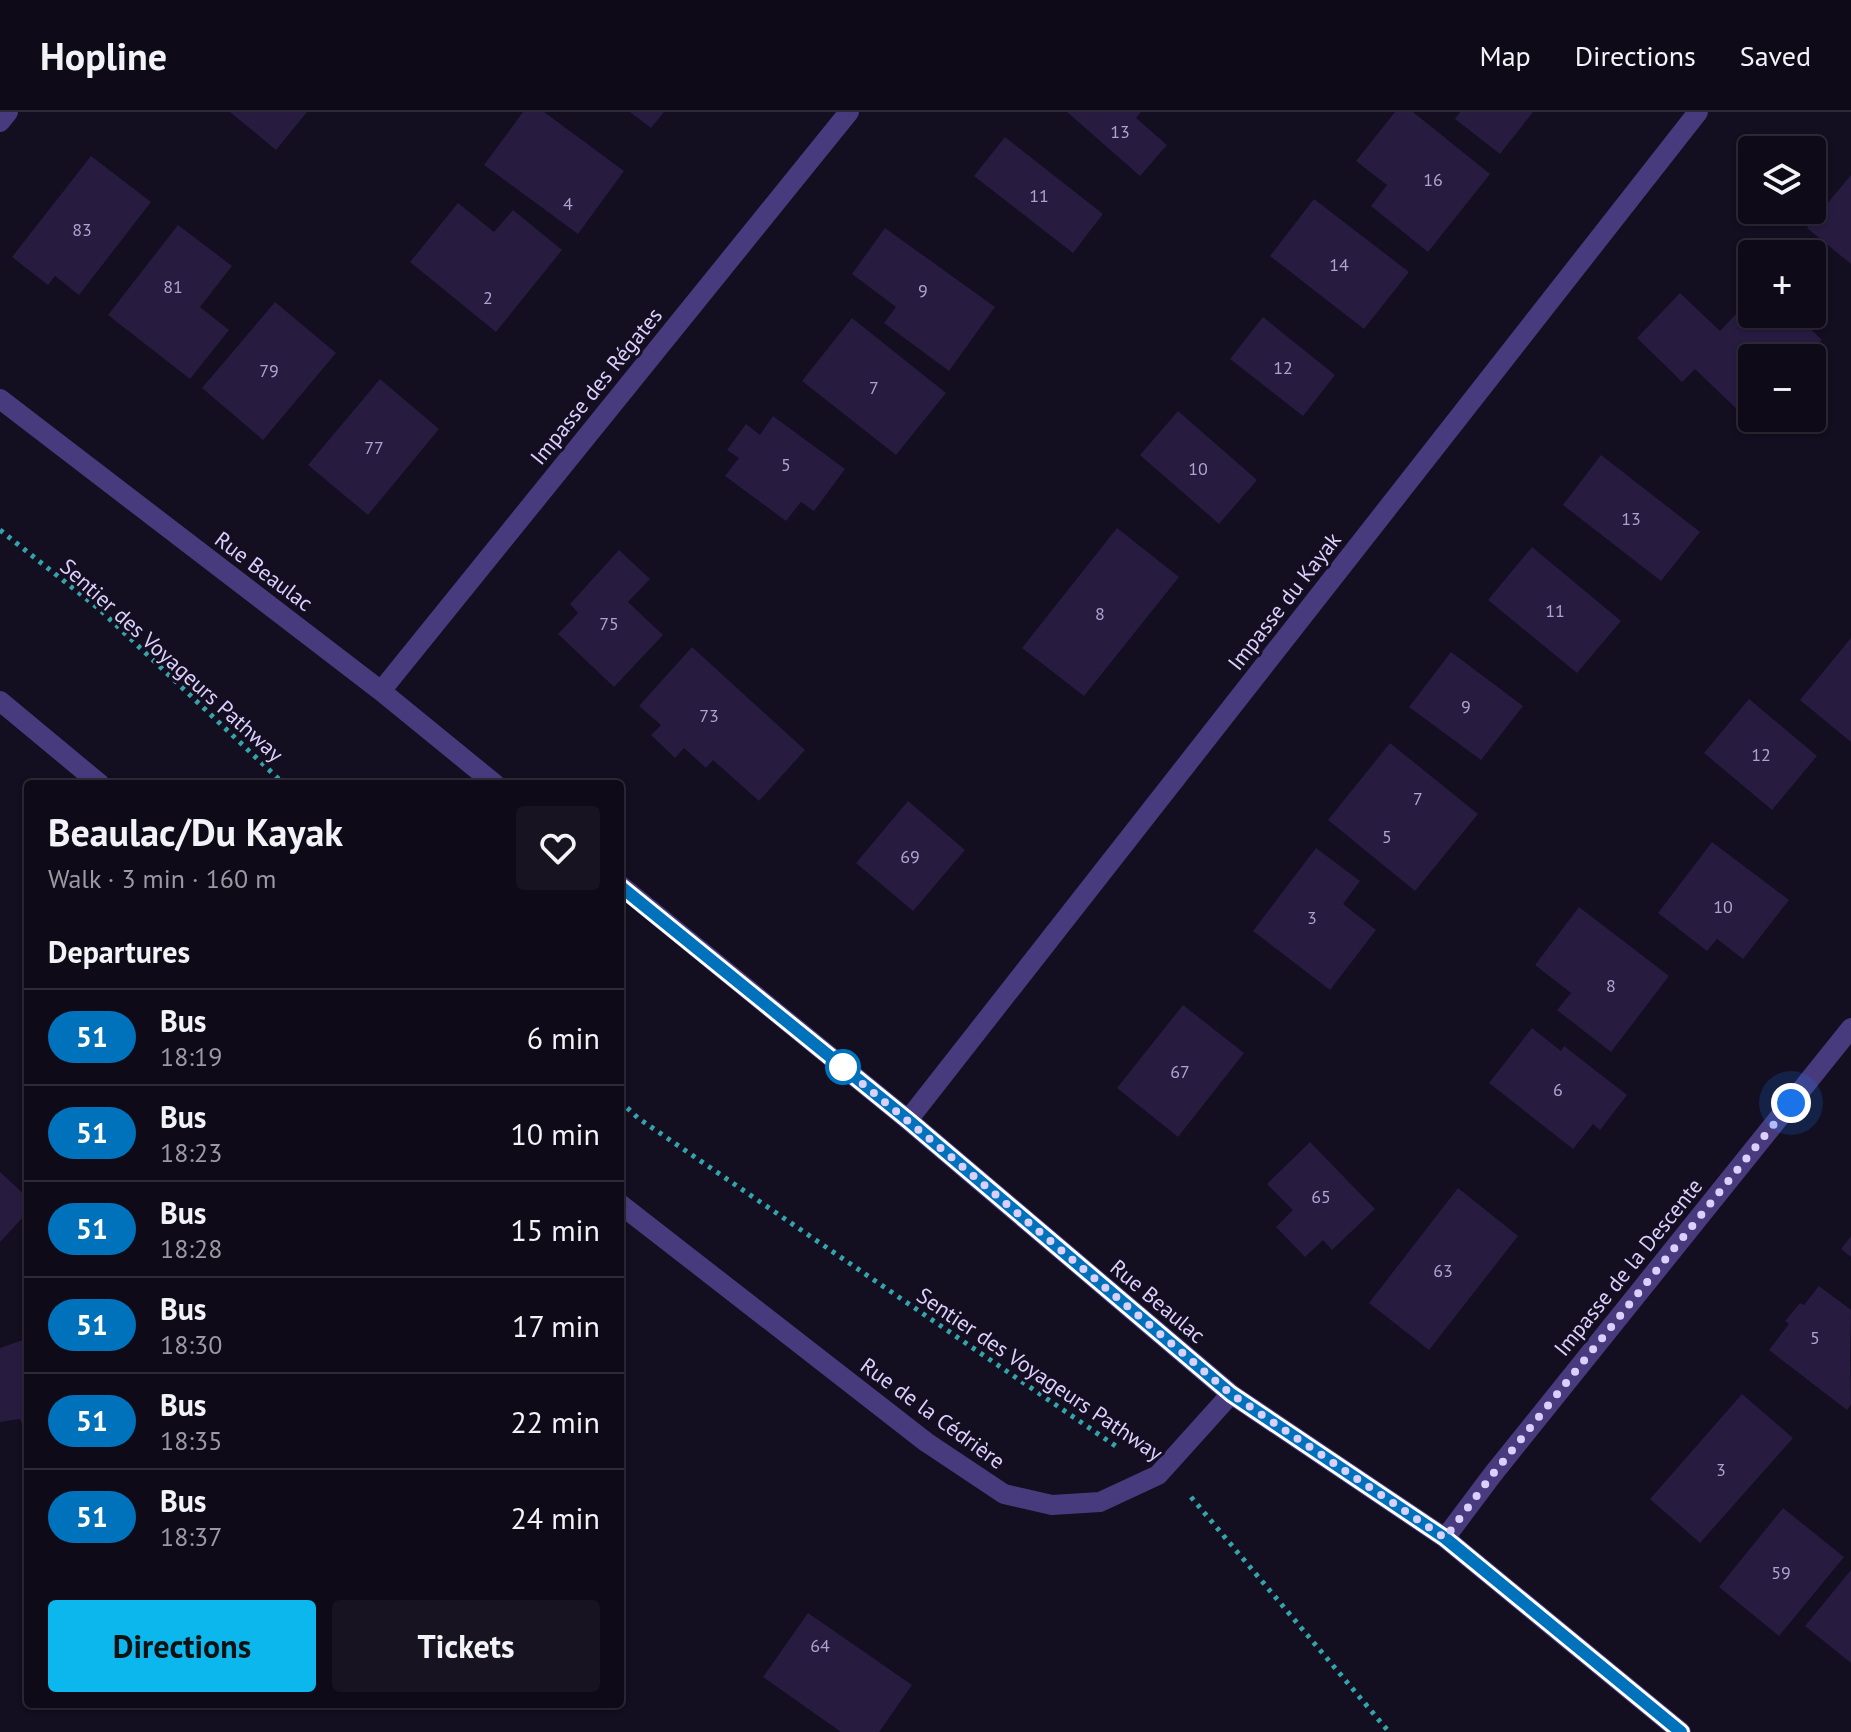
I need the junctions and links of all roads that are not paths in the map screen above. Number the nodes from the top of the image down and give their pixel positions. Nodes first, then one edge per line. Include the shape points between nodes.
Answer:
1 (8, 112) edge
2 (849, 112) edge
3 (1698, 112) edge
4 (0, 122) edge
5 (0, 399) edge
6 (381, 691) junction
7 (0, 701) edge
8 (95, 780) edge
9 (490, 780) edge
10 (624, 888) edge
11 (1851, 1028) edge
12 (908, 1120) junction
13 (624, 1207) edge
14 (1231, 1394) junction
15 (1445, 1538) junction
16 (1681, 1732) edge

1 - 4 street
2 - 6 street, Impasse des Régates
3 - 12 street, Impasse du Kayak
5 - 6 street, Rue Beaulac
6 - 9 street, Rue Beaulac
7 - 8 street
10 - 12 street, Rue Beaulac
11 - 15 street, Impasse de la Descente
12 - 14 street, Rue Beaulac
13 - 14 street, Rue de la Cédrière via 926,1442 1004,1494 1052,1505 1100,1502 1158,1475
14 - 15 street, Rue Beaulac
15 - 16 street, Rue Beaulac

